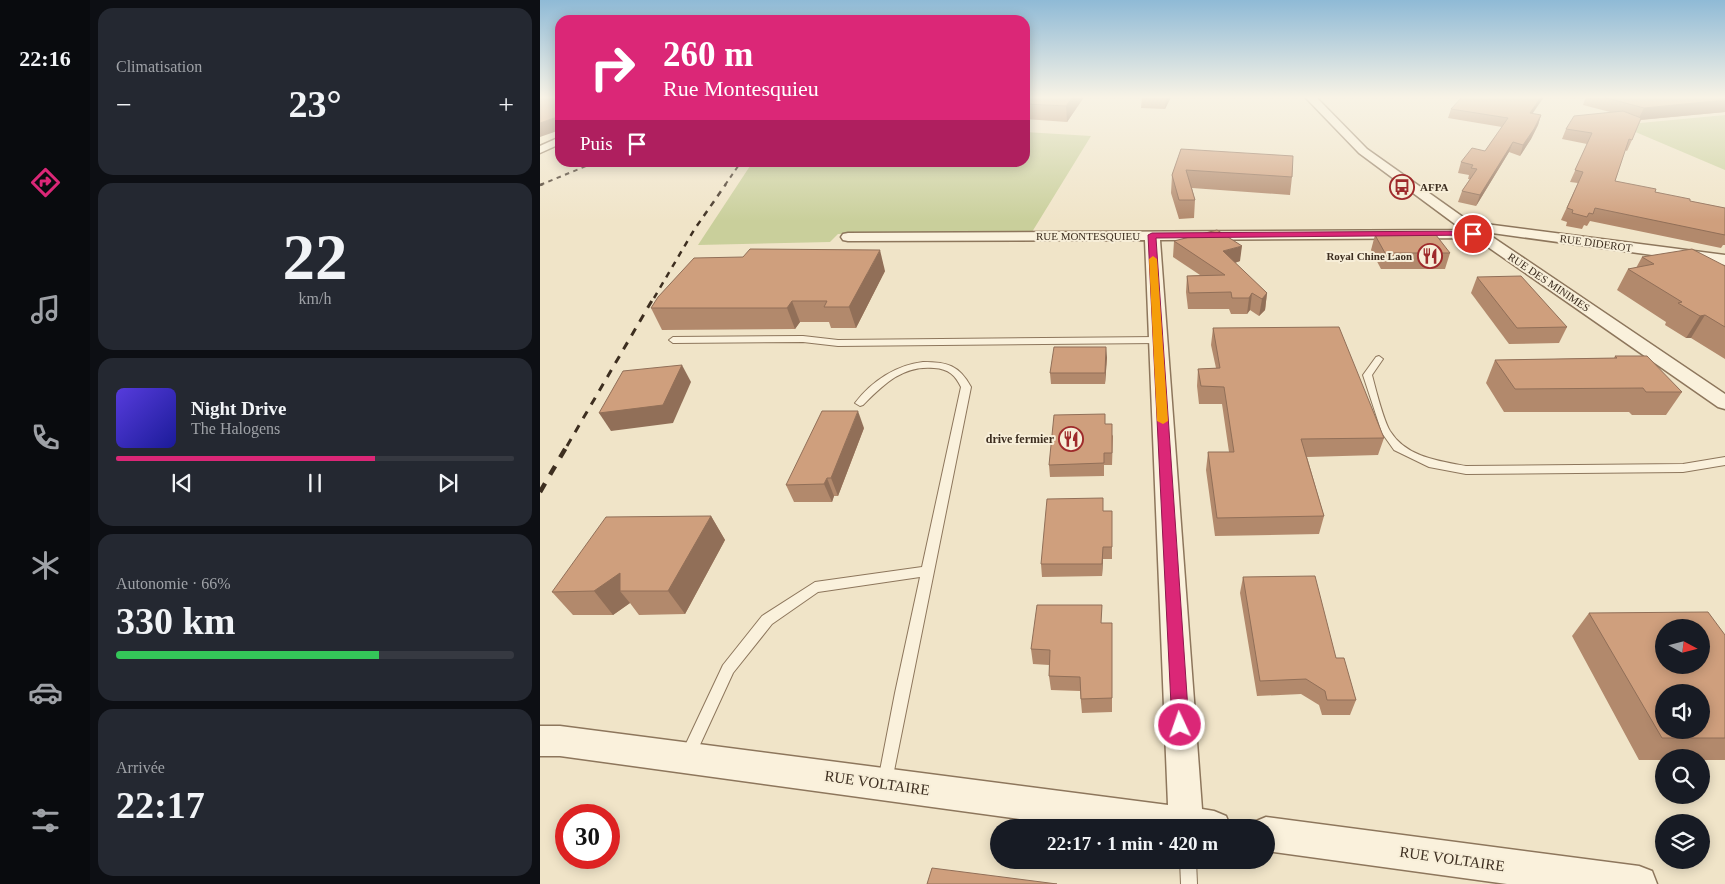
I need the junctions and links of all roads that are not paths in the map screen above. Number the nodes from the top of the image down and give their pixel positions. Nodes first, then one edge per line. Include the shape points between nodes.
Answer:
1 (1350, 138) edge
2 (555, 142) edge
3 (540, 150) edge
4 (1473, 230) junction
5 (1152, 235) junction
6 (848, 237) dead end
7 (1725, 260) edge
8 (673, 340) dead end
9 (1158, 340) junction
10 (1379, 359) dead end
11 (860, 403) dead end
12 (1725, 403) edge
13 (1725, 460) edge
14 (927, 571) junction
15 (540, 741) edge
16 (686, 758) junction
17 (885, 784) junction
18 (1144, 819) edge
19 (1195, 819) edge
20 (1275, 835) edge
21 (1189, 869) edge
22 (1190, 884) edge
23 (1639, 884) edge

1 - 4 street, RUE DES MINIMES via 1363,151
2 - 3 street
4 - 5 street, RUE MONTESQUIEU
4 - 7 street, RUE DIDEROT
4 - 12 street, RUE DES MINIMES
5 - 6 street, RUE MONTESQUIEU
5 - 9 street
8 - 9 lane via 803,339 838,343
9 - 19 street
10 - 13 lane via 1366,375 1385,432 1398,448 1429,462 1466,470 1683,468
11 - 14 lane via 882,382 904,369 928,365 947,367 959,374 966,387
14 - 16 lane via 814,588 767,620 728,669
14 - 17 lane
15 - 16 street, RUE VOLTAIRE
16 - 17 street, RUE VOLTAIRE
17 - 18 street, RUE VOLTAIRE
20 - 23 street, RUE VOLTAIRE
21 - 22 lane

